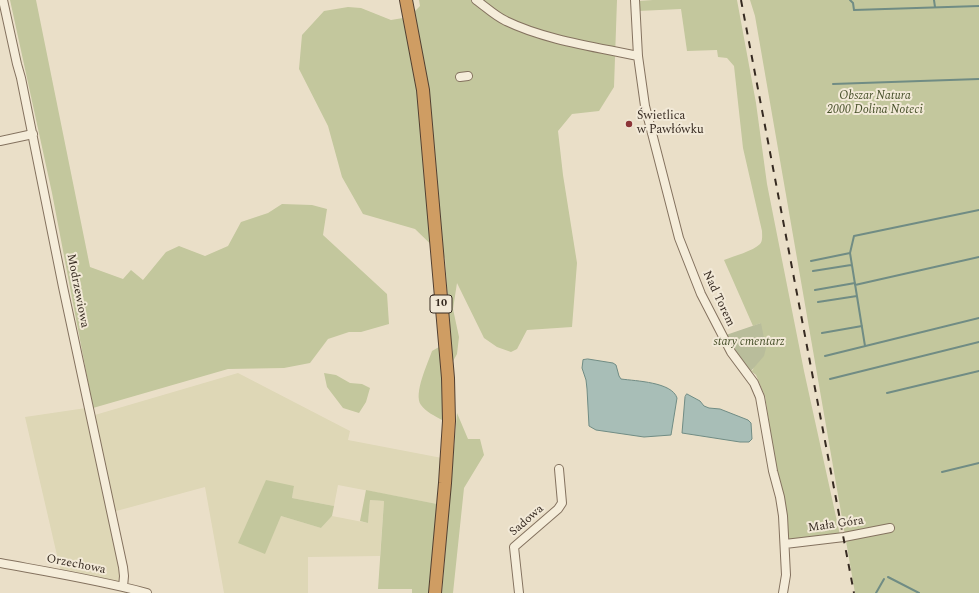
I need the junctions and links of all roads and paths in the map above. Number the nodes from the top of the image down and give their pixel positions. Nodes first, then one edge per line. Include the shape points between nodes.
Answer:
1 (3, 0) edge
2 (476, 0) edge
3 (635, 0) edge
4 (405, 3) edge
5 (638, 56) junction
6 (33, 134) junction
7 (0, 141) edge
8 (559, 469) dead end
9 (890, 528) dead end
10 (785, 544) junction
11 (0, 563) edge
12 (124, 586) junction
13 (147, 593) edge
14 (435, 593) edge
15 (519, 593) edge
16 (783, 593) edge

1 - 6 street, Modrzewiowa
2 - 5 street via 506,21 524,28
3 - 5 street, Nad Torem
4 - 14 highway, 10 via 415,43 426,119 448,378 445,483
5 - 10 street, Nad Torem via 645,106 679,238 701,294 731,352 754,383 760,397 782,509
6 - 7 street
6 - 12 street, Modrzewiowa via 123,567
8 - 15 street, Sadowa via 562,503 514,547
9 - 10 street, Mała Góra
10 - 16 street, Nad Torem via 786,575
11 - 12 street, Orzechowa
12 - 13 street, Orzechowa

